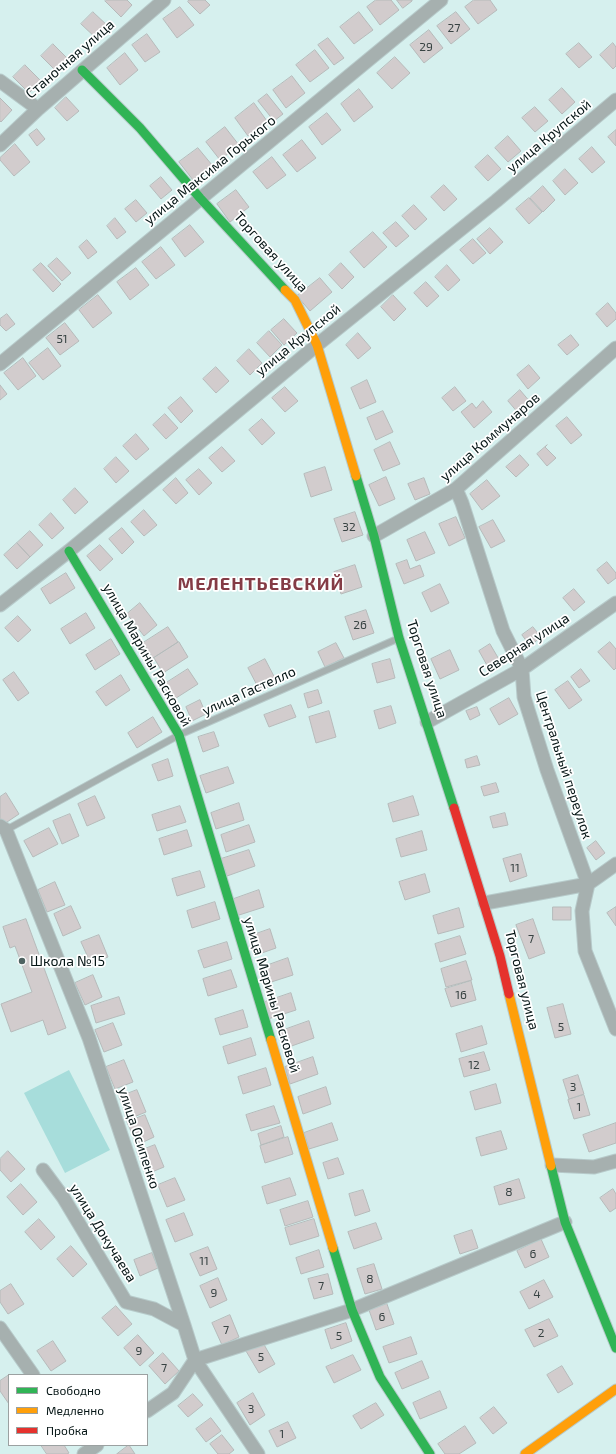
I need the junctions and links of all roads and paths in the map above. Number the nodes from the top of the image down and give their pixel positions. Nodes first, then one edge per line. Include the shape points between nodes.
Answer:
1 (164, 0) edge
2 (441, 0) edge
3 (82, 70) junction
4 (0, 81) edge
5 (616, 100) edge
6 (38, 109) junction
7 (0, 145) edge
8 (200, 198) junction
9 (317, 345) junction
10 (616, 348) edge
11 (0, 364) edge
12 (456, 489) junction
13 (374, 536) junction
14 (69, 551) junction
15 (616, 603) edge
16 (0, 605) edge
17 (399, 638) junction
18 (522, 669) junction
19 (427, 722) junction
20 (179, 736) junction
21 (3, 828) edge
22 (616, 864) edge
23 (588, 884) junction
24 (485, 903) junction
25 (616, 1029) edge
26 (616, 1161) edge
27 (552, 1164) junction
28 (43, 1170) dead end
29 (565, 1222) junction
30 (352, 1310) junction
31 (184, 1324) junction
32 (0, 1328) edge
33 (616, 1348) edge
34 (195, 1360) junction
35 (32, 1374) edge
36 (616, 1389) edge
37 (148, 1410) edge
38 (258, 1454) edge
39 (430, 1454) edge
40 (524, 1454) edge

1 - 3 street, Станочная улица
2 - 8 street, улица Максима Горького
3 - 6 street, Станочная улица
3 - 8 street, Торговая улица via 140,128
4 - 6 street
5 - 9 street, улица Крупской via 496,201
6 - 7 street, Станочная улица
8 - 9 street, Торговая улица via 295,300
8 - 11 street, улица Максима Горького
9 - 13 street, Торговая улица
9 - 14 street, улица Крупской
10 - 12 street, улица Коммунаров
12 - 13 street, улица Коммунаров
12 - 18 street, Центральный переулок via 503,630
13 - 17 street, Торговая улица
14 - 16 street, улица Крупской
14 - 20 street, улица Марины Расковой
15 - 18 street, Северная улица
17 - 19 street, Торговая улица
17 - 20 lane, улица Гастелло
18 - 19 street, Северная улица
18 - 23 street, Центральный переулок via 526,705
19 - 24 street, Торговая улица
20 - 21 lane, улица Гастелло
20 - 30 street, улица Марины Расковой
21 - 31 street, улица Осипенко via 89,1038
22 - 23 street
23 - 24 street
23 - 25 street via 582,911 585,951
24 - 27 street, Торговая улица
26 - 27 street via 594,1167
27 - 29 street, Торговая улица
28 - 31 street, улица Докучаева via 63,1197 126,1302 154,1309
29 - 30 street
29 - 33 street, Торговая улица
30 - 34 street
30 - 39 street, улица Марины Расковой via 380,1377
31 - 34 street, улица Осипенко
32 - 35 street
34 - 37 street via 173,1393
34 - 38 street, улица Осипенко
36 - 40 street

